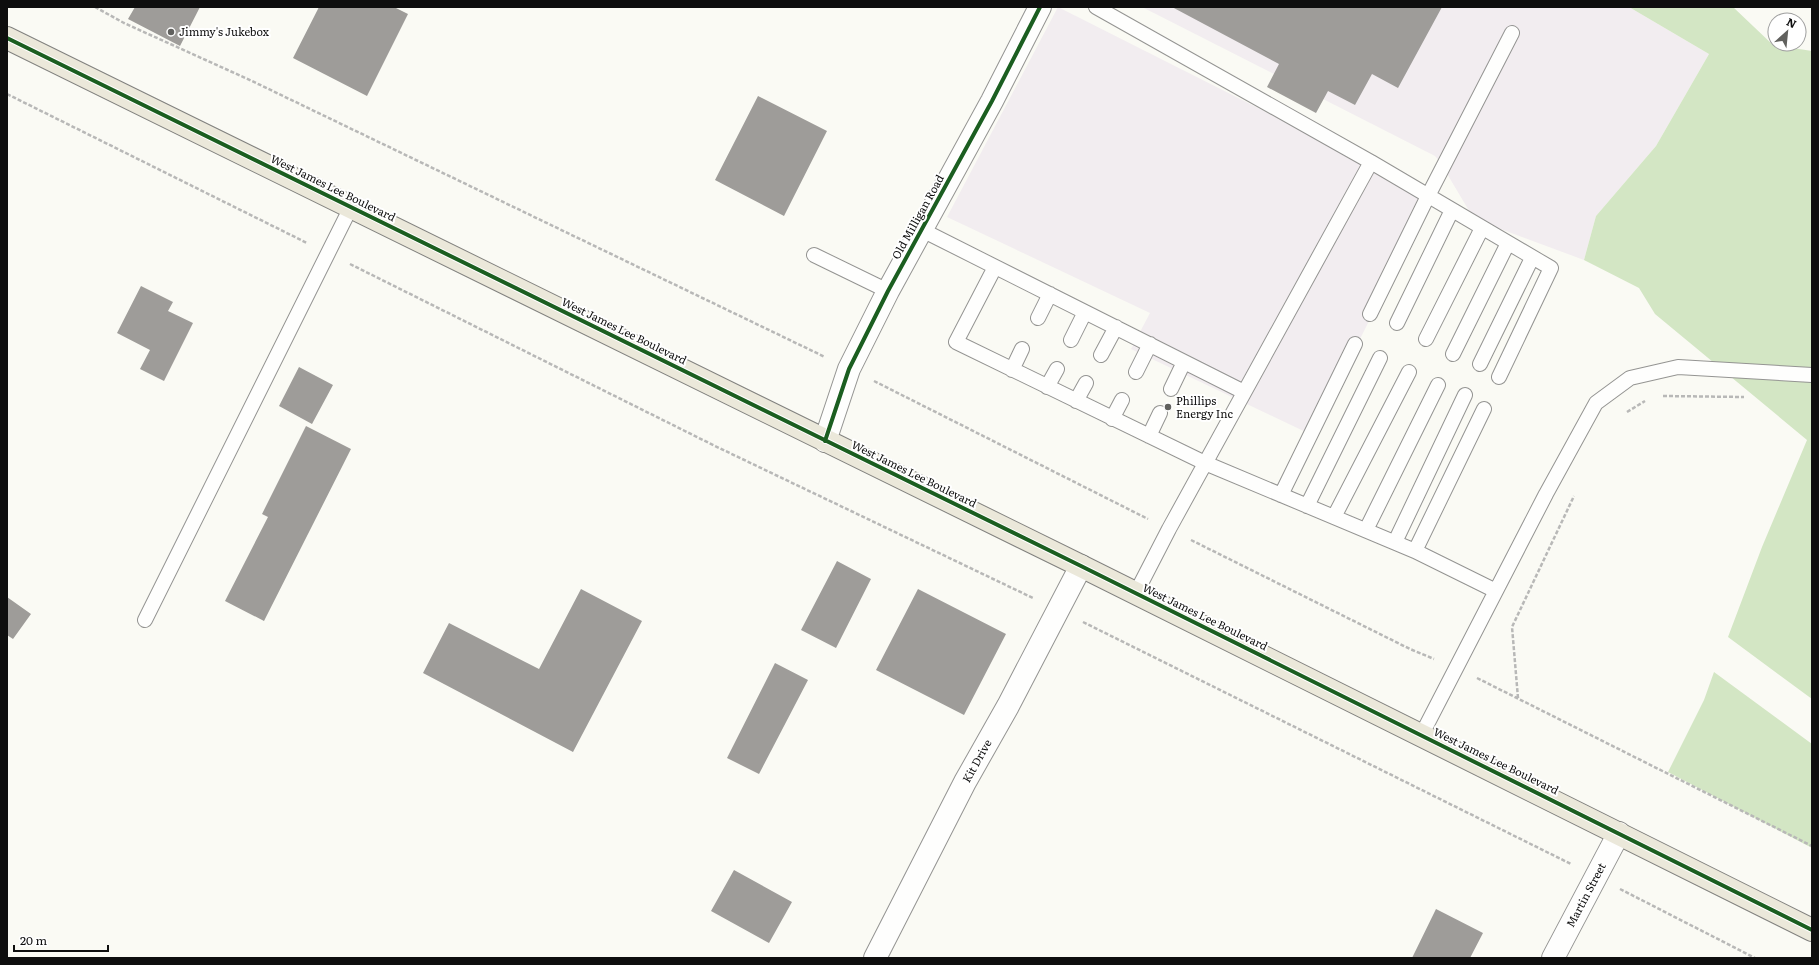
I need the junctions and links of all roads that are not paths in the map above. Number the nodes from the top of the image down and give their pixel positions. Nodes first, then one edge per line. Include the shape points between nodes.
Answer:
1 (1040, 7) edge
2 (1096, 7) edge
3 (1512, 33) dead end
4 (7, 38) edge
5 (1371, 162) junction
6 (1428, 196) junction
7 (351, 207) junction
8 (1452, 210) junction
9 (1482, 228) junction
10 (922, 230) junction
11 (1508, 243) junction
12 (814, 255) dead end
13 (1532, 258) junction
14 (995, 267) junction
15 (888, 291) junction
16 (1050, 294) junction
17 (1086, 312) junction
18 (1370, 314) dead end
19 (1038, 318) dead end
20 (1397, 323) dead end
21 (1116, 327) junction
22 (1426, 339) dead end
23 (1071, 340) dead end
24 (1150, 344) junction
25 (1355, 344) dead end
26 (1022, 349) dead end
27 (1453, 354) dead end
28 (1101, 355) dead end
29 (1380, 358) dead end
30 (1184, 362) junction
31 (1480, 364) dead end
32 (1057, 369) dead end
33 (1012, 370) junction
34 (1136, 372) dead end
35 (1409, 372) dead end
36 (1812, 375) edge
37 (1499, 377) dead end
38 (1086, 383) dead end
39 (1438, 385) dead end
40 (1047, 387) junction
41 (1171, 389) dead end
42 (1244, 392) junction
43 (1465, 395) dead end
44 (1122, 400) dead end
45 (1076, 401) junction
46 (1484, 409) dead end
47 (1160, 413) dead end
48 (1112, 419) junction
49 (1149, 436) junction
50 (825, 441) junction
51 (1204, 463) junction
52 (1281, 495) junction
53 (1307, 506) junction
54 (1334, 517) junction
55 (1366, 530) junction
56 (1394, 542) junction
57 (1415, 551) junction
58 (1081, 566) junction
59 (1496, 591) junction
60 (1136, 593) junction
61 (145, 620) dead end
62 (1422, 734) junction
63 (1619, 833) junction
64 (1812, 930) edge
65 (875, 958) edge
66 (1553, 958) edge

1 - 10 street, Old Milligan Road
2 - 5 lane
3 - 6 lane
4 - 7 main road, West James Lee Boulevard
5 - 6 lane
5 - 42 lane
6 - 8 lane
6 - 18 lane
7 - 50 main road, West James Lee Boulevard
7 - 61 lane
8 - 9 lane
8 - 20 lane
9 - 11 lane
9 - 22 lane
10 - 14 lane
10 - 15 street, Old Milligan Road
11 - 13 lane
11 - 27 lane
12 - 15 lane
13 - 31 lane
13 - 37 lane via 1551,268
14 - 16 lane
14 - 33 lane via 956,342
15 - 50 street, Old Milligan Road via 849,369
16 - 17 lane
16 - 19 lane
17 - 21 lane
17 - 23 lane
21 - 24 lane
21 - 28 lane
24 - 30 lane
24 - 34 lane
25 - 52 lane
26 - 33 lane
29 - 53 lane
30 - 41 lane
30 - 42 lane
32 - 40 lane
33 - 40 lane
35 - 54 lane
36 - 59 lane via 1678,367 1630,378 1596,403
38 - 45 lane
39 - 55 lane
40 - 45 lane
42 - 51 lane
43 - 56 lane
44 - 48 lane
45 - 48 lane
46 - 57 lane
47 - 49 lane
48 - 49 lane
49 - 51 lane
50 - 58 main road, West James Lee Boulevard
51 - 52 lane
51 - 60 lane
52 - 53 lane
53 - 54 lane
54 - 55 lane
55 - 56 lane
56 - 57 lane
57 - 59 lane
58 - 60 main road, West James Lee Boulevard
58 - 65 street, Kit Drive via 965,782
59 - 62 lane
60 - 62 main road, West James Lee Boulevard
62 - 63 main road, West James Lee Boulevard
63 - 64 main road, West James Lee Boulevard
63 - 66 street, Martin Street

